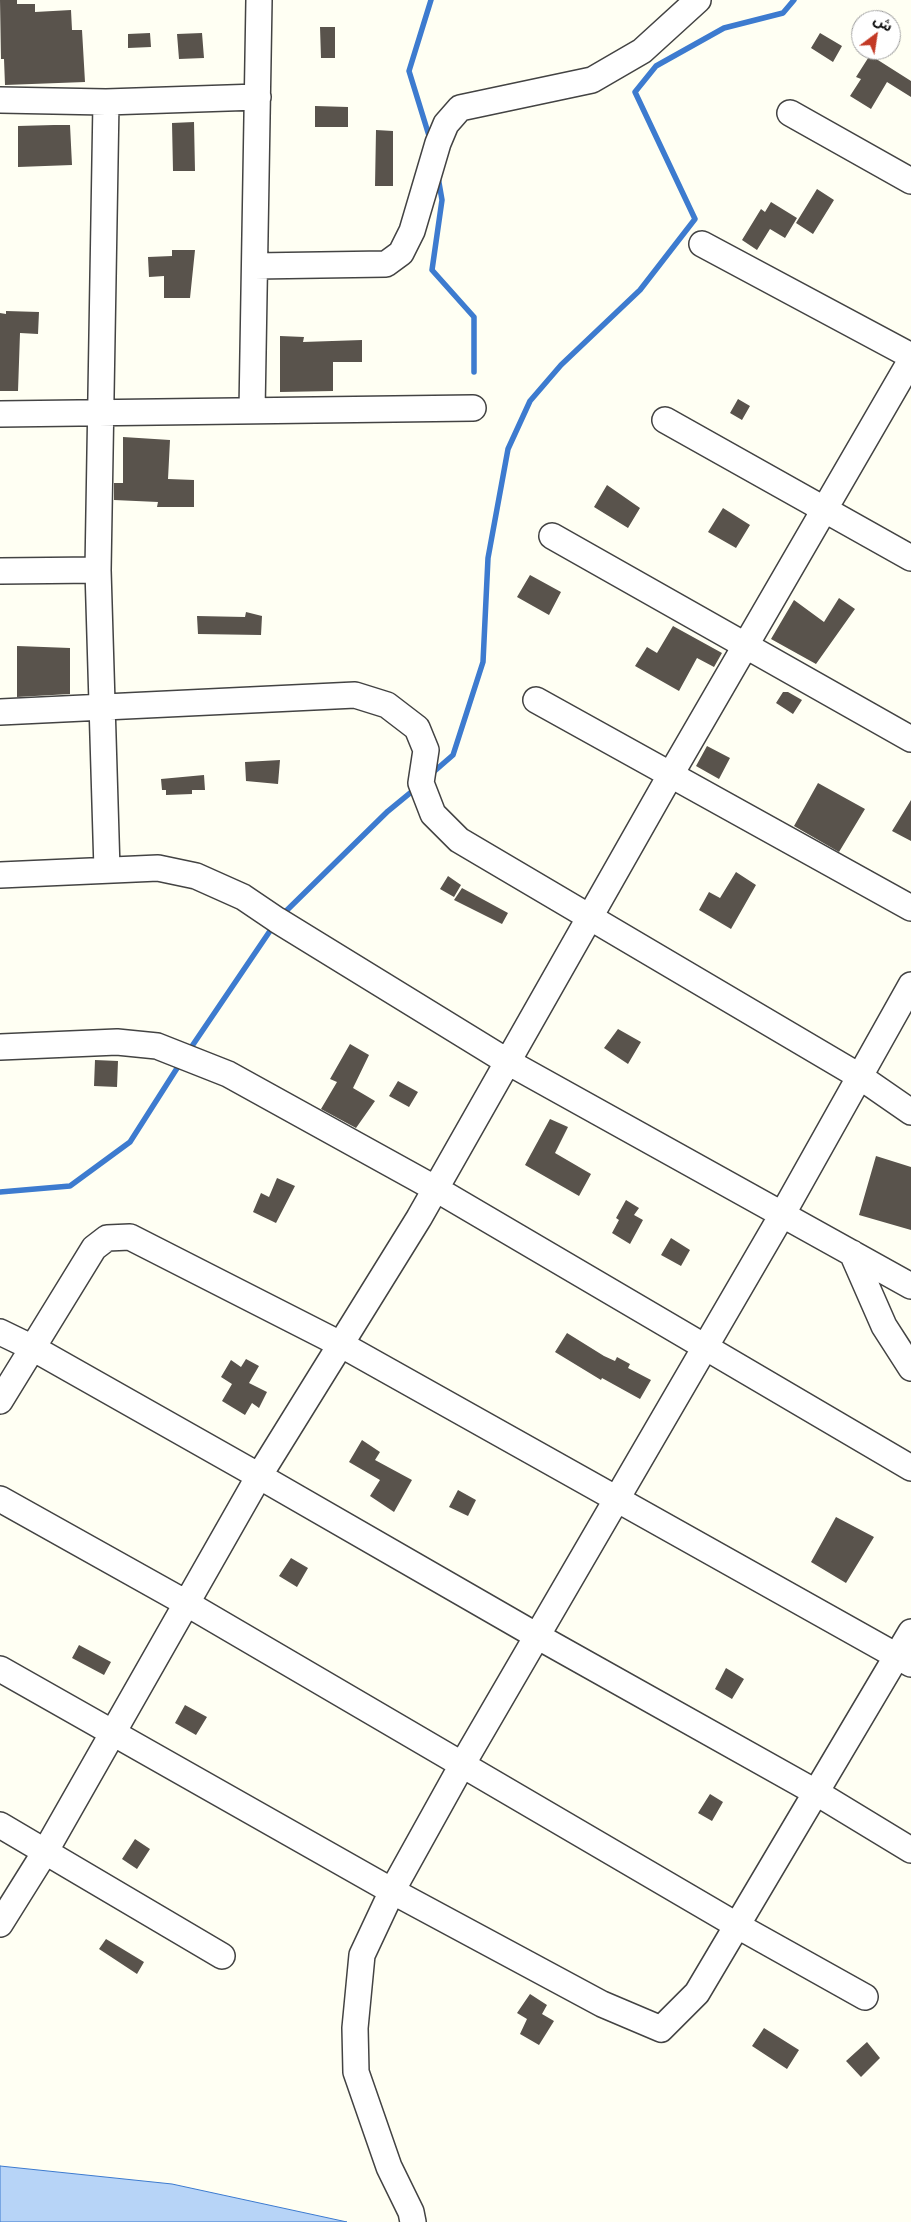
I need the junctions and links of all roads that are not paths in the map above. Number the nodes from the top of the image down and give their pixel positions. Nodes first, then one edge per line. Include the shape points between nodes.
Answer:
1 (260, 0) edge
2 (698, 0) edge
3 (258, 97) junction
4 (0, 100) edge
5 (106, 102) junction
6 (790, 113) dead end
7 (911, 181) edge
8 (702, 244) dead end
9 (255, 266) junction
10 (911, 356) edge
11 (911, 360) edge
12 (473, 408) dead end
13 (252, 410) junction
14 (99, 412) junction
15 (0, 414) edge
16 (665, 420) dead end
17 (824, 510) junction
18 (552, 536) dead end
19 (911, 558) edge
20 (98, 570) junction
21 (0, 571) edge
22 (745, 645) junction
23 (536, 700) dead end
24 (102, 708) junction
25 (0, 712) edge
26 (911, 739) edge
27 (671, 774) junction
28 (107, 870) junction
29 (0, 875) edge
30 (911, 908) edge
31 (589, 918) junction
32 (911, 984) edge
33 (0, 1047) edge
34 (508, 1062) junction
35 (859, 1076) junction
36 (911, 1112) edge
37 (436, 1189) junction
38 (782, 1215) junction
39 (852, 1254) junction
40 (911, 1286) edge
41 (0, 1332) edge
42 (342, 1345) junction
43 (706, 1346) junction
44 (31, 1347) junction
45 (911, 1368) edge
46 (0, 1401) edge
47 (911, 1468) edge
48 (259, 1476) junction
49 (619, 1498) junction
50 (0, 1499) edge
51 (186, 1603) junction
52 (911, 1632) edge
53 (537, 1636) junction
54 (904, 1660) edge
55 (0, 1670) edge
56 (113, 1733) junction
57 (462, 1765) junction
58 (817, 1793) junction
59 (0, 1825) edge
60 (911, 1850) edge
61 (45, 1852) junction
62 (392, 1891) junction
63 (0, 1924) edge
64 (738, 1926) junction
65 (222, 1956) dead end
66 (865, 1997) dead end
67 (413, 2222) edge

1 - 3 street
2 - 9 street via 642,51 592,80 460,108 446,124 438,143 412,231 401,253 386,264
3 - 5 street
3 - 9 street
4 - 5 street
5 - 14 street
6 - 7 street
8 - 10 street
9 - 13 street
11 - 17 street
12 - 13 street
13 - 14 street
14 - 15 street
14 - 20 street
16 - 17 street
17 - 19 street
17 - 22 street
18 - 22 street
20 - 21 street
20 - 24 street
22 - 26 street
22 - 27 street
23 - 27 street
24 - 25 street
24 - 28 street
24 - 31 street via 355,695 387,705 417,728 426,750 421,783 433,814 459,840
27 - 30 street
27 - 31 street
28 - 29 street
28 - 34 street via 158,868 196,876 243,897
31 - 34 street
31 - 35 street
32 - 35 street
33 - 37 street via 117,1042 157,1046 228,1074
34 - 37 street
34 - 38 street
35 - 36 street
35 - 38 street
37 - 42 street
37 - 43 street
38 - 39 street
38 - 43 street
39 - 40 street
39 - 45 street via 884,1326
41 - 44 street
42 - 44 street via 130,1237 107,1238 94,1248
42 - 48 street
42 - 49 street
43 - 47 street
43 - 49 street
44 - 46 street
44 - 48 street
48 - 51 street
48 - 53 street
49 - 53 street
49 - 54 street
50 - 51 street
51 - 56 street
51 - 57 street
52 - 54 street
53 - 57 street
53 - 58 street
54 - 58 street
55 - 56 street
56 - 61 street
56 - 62 street
57 - 62 street
57 - 64 street
58 - 60 street
58 - 64 street
59 - 61 street
61 - 63 street
61 - 65 street
62 - 64 street via 602,2004 661,2029 697,1993
62 - 67 street via 362,1955 355,2028 356,2072 389,2167
64 - 66 street

